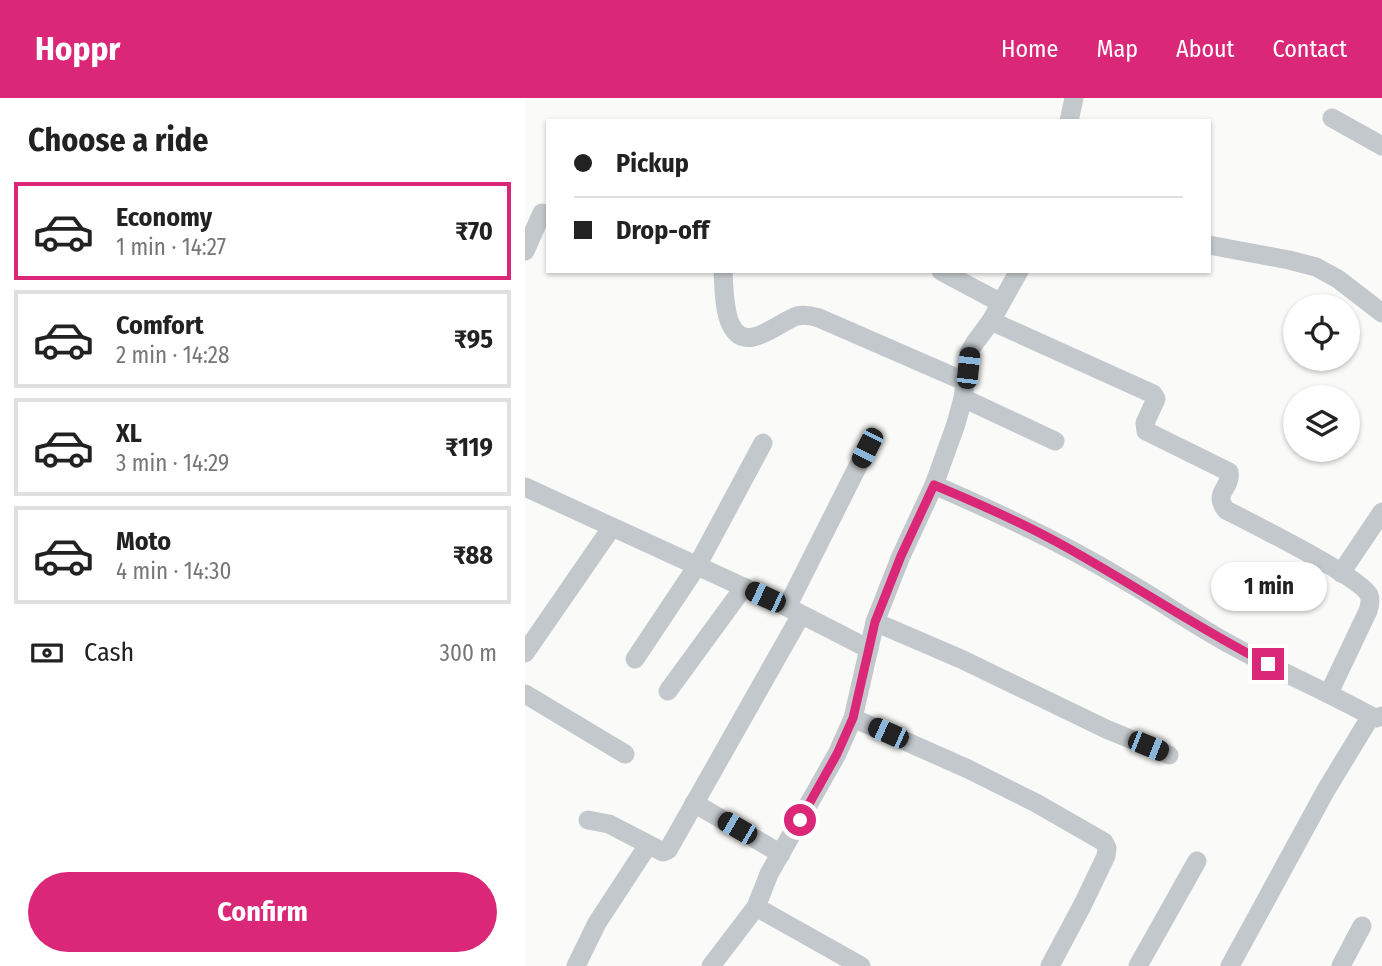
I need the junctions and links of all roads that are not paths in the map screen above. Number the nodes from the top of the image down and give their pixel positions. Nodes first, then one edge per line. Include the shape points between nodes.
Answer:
1 (1074, 98) edge
2 (1332, 118) dead end
3 (1069, 119) edge
4 (1382, 146) edge
5 (538, 210) edge
6 (1211, 245) edge
7 (525, 251) edge
8 (723, 273) edge
9 (945, 273) edge
10 (1018, 273) edge
11 (1001, 303) junction
12 (1382, 313) edge
13 (991, 321) junction
14 (965, 390) junction
15 (1055, 441) dead end
16 (763, 443) dead end
17 (867, 448) dead end
18 (934, 485) junction
19 (525, 487) edge
20 (1382, 513) edge
21 (612, 527) junction
22 (697, 566) junction
23 (1342, 573) junction
24 (744, 587) junction
25 (794, 611) junction
26 (875, 622) junction
27 (869, 649) junction
28 (525, 653) edge
29 (635, 659) dead end
30 (668, 691) dead end
31 (1329, 693) junction
32 (525, 694) edge
33 (1376, 716) edge
34 (853, 718) junction
35 (625, 754) dead end
36 (1169, 755) dead end
37 (694, 803) junction
38 (588, 820) dead end
39 (648, 845) junction
40 (781, 854) junction
41 (1197, 862) dead end
42 (756, 907) junction
43 (1362, 926) dead end
44 (576, 966) edge
45 (711, 966) edge
46 (861, 966) edge
47 (1050, 966) edge
48 (1138, 966) edge
49 (1230, 966) edge
50 (1341, 966) edge

1 - 3 street
2 - 4 street
5 - 7 street
6 - 12 street via 1316,267
8 - 14 street via 730,324 743,337 759,336 800,315 810,316
9 - 11 street
10 - 11 street
11 - 13 street
13 - 14 street via 969,353
13 - 23 street via 1153,394 1156,399 1146,431 1229,472 1220,500 1226,510
14 - 15 street
14 - 18 street
16 - 22 street
17 - 25 street
18 - 26 street
18 - 31 street via 1053,540 1233,646
19 - 21 street
20 - 23 street
21 - 22 street
21 - 28 street
22 - 24 street
22 - 29 street
23 - 31 street via 1362,587 1371,602
24 - 25 street
24 - 30 street
25 - 27 street
25 - 37 street
26 - 27 street
26 - 36 street
27 - 34 street
31 - 33 street
32 - 35 street
33 - 49 street via 1326,790
34 - 40 street
34 - 47 street via 1036,803 1104,842 1106,856
37 - 39 street via 668,850
37 - 40 street
38 - 39 street via 609,824
39 - 44 street via 597,923
40 - 42 street
41 - 48 street
42 - 45 street
42 - 46 street
43 - 50 street

